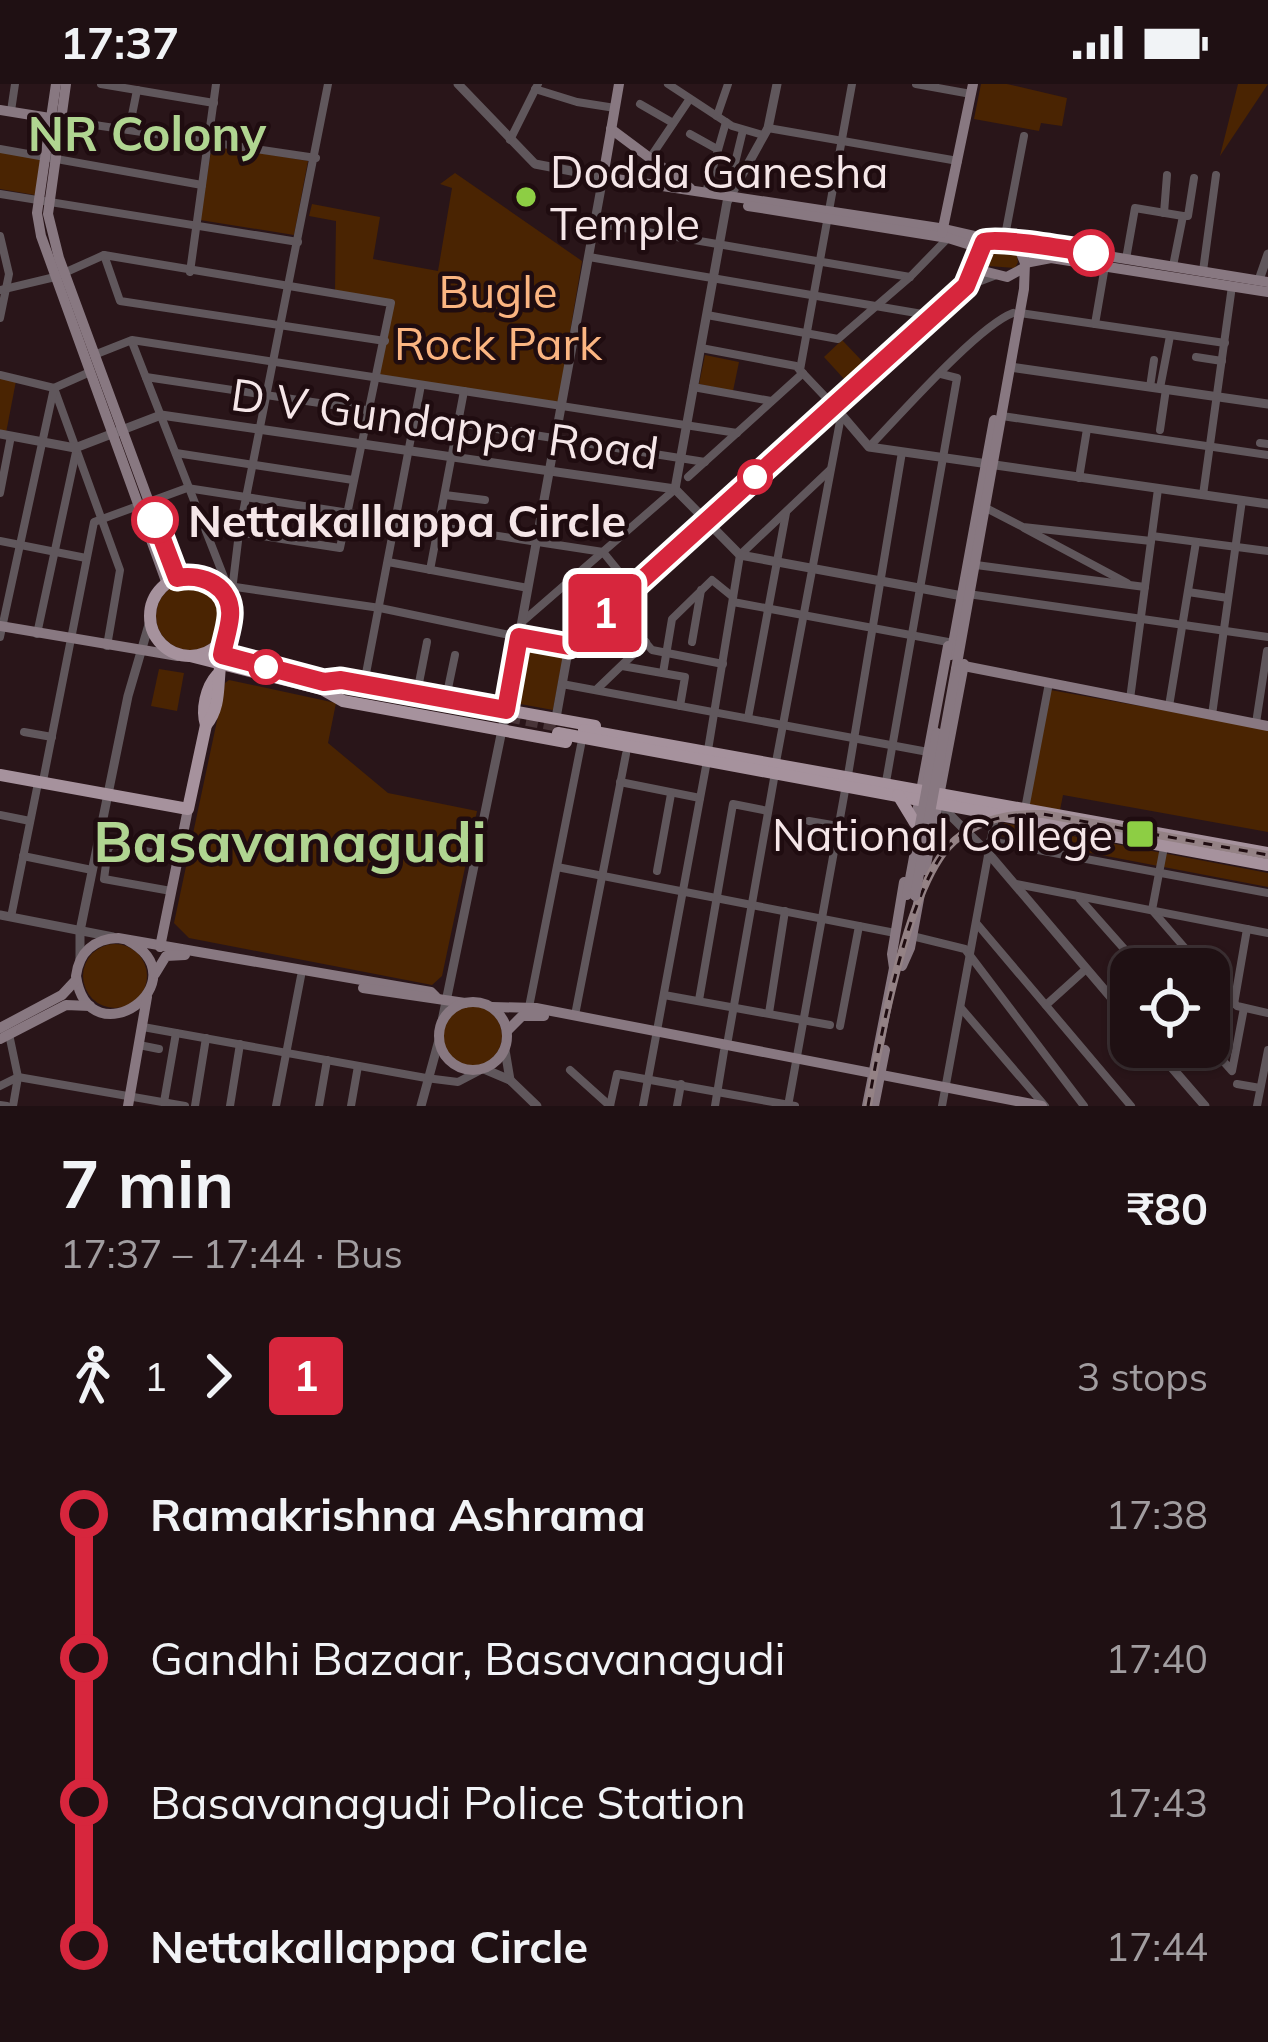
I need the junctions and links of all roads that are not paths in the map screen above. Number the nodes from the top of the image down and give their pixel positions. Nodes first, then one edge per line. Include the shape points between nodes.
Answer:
1 (15, 84) edge
2 (56, 84) edge
3 (66, 84) edge
4 (100, 84) edge
5 (216, 84) edge
6 (328, 84) edge
7 (458, 84) edge
8 (619, 84) edge
9 (668, 84) edge
10 (777, 84) edge
11 (852, 84) edge
12 (916, 84) edge
13 (727, 85) edge
14 (537, 87) edge
15 (972, 89) edge
16 (137, 90) junction
17 (689, 100) junction
18 (214, 103) junction
19 (640, 104) dead end
20 (615, 108) junction
21 (6, 111) edge
22 (56, 119) junction
23 (721, 120) junction
24 (673, 123) junction
25 (611, 129) junction
26 (743, 129) junction
27 (129, 130) junction
28 (765, 132) junction
29 (689, 134) dead end
30 (1024, 136) dead end
31 (842, 140) junction
32 (208, 141) junction
33 (509, 141) junction
34 (0, 148) edge
35 (717, 149) junction
36 (51, 157) junction
37 (316, 158) junction
38 (650, 158) junction
39 (958, 161) junction
40 (742, 170) junction
41 (1167, 175) dead end
42 (1216, 175) dead end
43 (603, 177) junction
44 (1194, 178) dead end
45 (202, 184) junction
46 (692, 190) junction
47 (706, 192) junction
48 (0, 194) edge
49 (728, 199) junction
50 (44, 200) junction
51 (1164, 213) junction
52 (827, 215) junction
53 (1183, 216) junction
54 (595, 223) junction
55 (196, 228) junction
56 (945, 233) junction
57 (0, 236) edge
58 (999, 240) junction
59 (298, 242) junction
60 (720, 243) junction
61 (1018, 246) junction
62 (980, 248) junction
63 (1268, 254) edge
64 (104, 255) junction
65 (589, 257) junction
66 (1126, 259) junction
67 (819, 260) junction
68 (977, 263) junction
69 (1105, 266) junction
70 (1173, 266) junction
71 (1020, 269) junction
72 (1203, 271) junction
73 (190, 272) junction
74 (60, 275) junction
75 (995, 275) junction
76 (910, 277) junction
77 (713, 278) junction
78 (1264, 281) edge
79 (290, 285) junction
80 (966, 286) junction
81 (1232, 286) junction
82 (3, 290) edge
83 (1268, 292) edge
84 (813, 296) junction
85 (876, 305) junction
86 (1016, 313) junction
87 (706, 315) junction
88 (934, 316) junction
89 (0, 318) edge
90 (283, 324) junction
91 (1095, 324) junction
92 (807, 333) junction
93 (1170, 336) junction
94 (132, 340) junction
95 (385, 341) junction
96 (1225, 343) junction
97 (701, 348) junction
98 (94, 355) junction
99 (1196, 357) dead end
100 (1154, 360) dead end
101 (1222, 361) junction
102 (275, 362) junction
103 (1010, 367) junction
104 (90, 372) junction
105 (801, 372) junction
106 (941, 374) junction
107 (0, 376) edge
108 (146, 377) junction
109 (374, 377) junction
110 (421, 384) junction
111 (694, 387) junction
112 (54, 388) junction
113 (1158, 388) junction
114 (464, 391) junction
115 (268, 395) junction
116 (1217, 398) junction
117 (772, 401) junction
118 (1268, 404) edge
119 (562, 406) junction
120 (366, 410) junction
121 (838, 410) junction
122 (161, 415) junction
123 (1002, 416) junction
124 (458, 423) junction
125 (687, 424) junction
126 (1087, 428) junction
127 (1160, 430) dead end
128 (117, 431) junction
129 (262, 432) junction
130 (737, 433) junction
131 (5, 435) edge
132 (556, 439) junction
133 (41, 442) junction
134 (1210, 445) junction
135 (359, 446) junction
136 (869, 446) junction
137 (75, 449) junction
138 (902, 452) junction
139 (175, 453) junction
140 (408, 453) junction
141 (1268, 455) edge
142 (681, 458) junction
143 (452, 459) junction
144 (943, 459) junction
145 (705, 462) junction
146 (255, 465) junction
147 (990, 466) junction
148 (831, 469) junction
149 (549, 473) junction
150 (688, 478) dead end
151 (1079, 478) junction
152 (352, 480) junction
153 (69, 485) junction
154 (187, 488) junction
155 (91, 489) junction
156 (1158, 489) junction
157 (674, 490) junction
158 (0, 493) edge
159 (445, 494) junction
160 (1203, 495) junction
161 (247, 499) junction
162 (485, 500) dead end
163 (1242, 500) junction
164 (1268, 504) edge
165 (144, 505) junction
166 (986, 508) junction
167 (786, 512) junction
168 (346, 513) junction
169 (396, 518) junction
170 (101, 519) junction
171 (707, 521) junction
172 (440, 525) junction
173 (204, 526) junction
174 (1023, 527) junction
175 (239, 533) junction
176 (1152, 538) junction
177 (0, 541) edge
178 (537, 541) junction
179 (1196, 542) junction
180 (20, 544) junction
181 (1235, 547) junction
182 (1268, 551) edge
183 (56, 552) junction
184 (603, 552) junction
185 (740, 556) junction
186 (86, 558) junction
187 (388, 562) junction
188 (777, 562) junction
189 (976, 565) junction
190 (812, 569) junction
191 (430, 570) junction
192 (172, 581) junction
193 (882, 581) junction
194 (1129, 585) junction
195 (225, 586) junction
196 (528, 587) junction
197 (1145, 587) junction
198 (920, 588) junction
199 (633, 589) junction
200 (701, 590) junction
201 (966, 592) junction
202 (1188, 592) junction
203 (1228, 598) junction
204 (733, 599) junction
205 (614, 606) junction
206 (380, 608) junction
207 (768, 608) junction
208 (803, 615) junction
209 (1141, 619) junction
210 (150, 621) junction
211 (522, 622) junction
212 (1183, 625) junction
213 (873, 628) junction
214 (1268, 628) edge
215 (1, 630) edge
216 (1224, 631) junction
217 (38, 634) junction
218 (225, 634) junction
219 (910, 634) junction
220 (519, 637) junction
221 (1267, 637) edge
222 (71, 640) junction
223 (427, 642) dead end
224 (646, 642) junction
225 (692, 642) dead end
226 (948, 642) junction
227 (106, 646) junction
228 (569, 646) junction
229 (140, 651) junction
230 (1268, 651) edge
231 (666, 653) junction
232 (455, 655) dead end
233 (184, 656) junction
234 (723, 664) junction
235 (219, 665) junction
236 (622, 666) junction
237 (956, 668) junction
238 (663, 673) junction
239 (1049, 682) junction
240 (364, 684) junction
241 (562, 684) junction
242 (323, 685) junction
243 (597, 689) junction
244 (417, 693) junction
245 (446, 698) junction
246 (1130, 699) junction
247 (680, 706) junction
248 (1169, 706) junction
249 (506, 710) junction
250 (715, 711) junction
251 (1212, 715) junction
252 (748, 718) junction
253 (490, 720) junction
254 (783, 724) junction
255 (1262, 724) edge
256 (558, 726) junction
257 (502, 730) junction
258 (24, 732) dead end
259 (52, 737) junction
260 (854, 737) junction
261 (499, 745) junction
262 (581, 745) junction
263 (893, 746) junction
264 (688, 752) junction
265 (928, 752) junction
266 (626, 754) junction
267 (707, 756) junction
268 (775, 767) junction
269 (0, 771) edge
270 (41, 779) junction
271 (847, 780) junction
272 (620, 782) junction
273 (886, 782) junction
274 (108, 790) junction
275 (671, 794) junction
276 (920, 794) junction
277 (898, 795) junction
278 (700, 798) junction
279 (939, 798) junction
280 (189, 806) junction
281 (997, 809) junction
282 (1025, 809) junction
283 (768, 811) junction
284 (0, 815) edge
285 (30, 821) junction
286 (809, 821) dead end
287 (915, 823) junction
288 (838, 826) junction
289 (1164, 845) junction
290 (989, 848) junction
291 (1268, 853) edge
292 (23, 856) junction
293 (178, 858) junction
294 (1268, 865) edge
295 (557, 867) junction
296 (92, 870) junction
297 (1159, 874) junction
298 (602, 876) junction
299 (1011, 883) junction
300 (649, 886) junction
301 (172, 891) junction
302 (682, 892) junction
303 (1268, 893) edge
304 (715, 898) junction
305 (1079, 898) junction
306 (752, 904) junction
307 (1152, 910) junction
308 (785, 911) junction
309 (6, 916) edge
310 (821, 919) junction
311 (975, 922) junction
312 (859, 926) junction
313 (1247, 929) junction
314 (80, 931) junction
315 (1268, 933) edge
316 (895, 934) junction
317 (912, 936) junction
318 (123, 939) junction
319 (161, 944) junction
320 (1123, 948) edge
321 (1185, 948) edge
322 (970, 958) junction
323 (80, 959) junction
324 (897, 967) junction
325 (1086, 969) junction
326 (152, 976) junction
327 (301, 976) junction
328 (76, 980) junction
329 (147, 995) junction
330 (664, 995) junction
331 (1110, 997) edge
332 (1230, 997) edge
333 (440, 998) junction
334 (64, 1000) junction
335 (699, 1000) junction
336 (465, 1003) junction
337 (1046, 1005) junction
338 (734, 1006) junction
339 (1239, 1006) junction
340 (92, 1007) junction
341 (492, 1007) junction
342 (960, 1007) junction
343 (528, 1011) junction
344 (769, 1013) junction
345 (1268, 1013) edge
346 (112, 1014) junction
347 (575, 1016) junction
348 (803, 1020) junction
349 (442, 1021) junction
350 (143, 1027) junction
351 (507, 1031) junction
352 (176, 1033) junction
353 (3, 1034) edge
354 (656, 1035) junction
355 (206, 1038) junction
356 (439, 1040) junction
357 (240, 1044) junction
358 (140, 1045) junction
359 (159, 1048) dead end
360 (726, 1048) junction
361 (505, 1050) junction
362 (1268, 1050) edge
363 (286, 1053) junction
364 (327, 1060) junction
365 (796, 1062) junction
366 (358, 1066) junction
367 (1172, 1068) edge
368 (1229, 1068) edge
369 (482, 1070) junction
370 (570, 1070) dead end
371 (18, 1077) junction
372 (876, 1077) junction
373 (426, 1078) junction
374 (510, 1080) junction
375 (648, 1080) junction
376 (681, 1084) junction
377 (1237, 1084) dead end
378 (0, 1086) edge
379 (1260, 1088) junction
380 (717, 1091) junction
381 (944, 1096) edge
382 (129, 1101) edge
383 (164, 1102) junction
384 (751, 1102) edge
385 (1006, 1103) edge
386 (7, 1106) edge
387 (190, 1106) edge
388 (230, 1106) edge
389 (276, 1106) edge
390 (319, 1106) edge
391 (351, 1106) edge
392 (421, 1106) edge
393 (537, 1106) edge
394 (610, 1106) edge
395 (643, 1106) edge
396 (677, 1106) edge
397 (715, 1106) edge
398 (790, 1106) edge
399 (871, 1106) edge
400 (1043, 1106) edge
401 (1084, 1106) edge
402 (1131, 1106) edge
403 (1205, 1106) edge
404 (1257, 1106) edge

1 - 21 street
2 - 22 main road
3 - 22 main road
4 - 16 street
5 - 18 street
6 - 37 street
7 - 33 street
8 - 20 main road
9 - 17 street
10 - 28 street
11 - 31 street
12 - 15 street
13 - 23 street
14 - 20 street
14 - 33 street
15 - 39 main road
16 - 18 street
16 - 27 street
17 - 23 street
17 - 24 street
18 - 32 street
19 - 24 street
20 - 25 main road
21 - 22 main road
22 - 27 street
22 - 36 main road
23 - 26 street
23 - 35 street
24 - 38 street
25 - 38 main road
25 - 43 main road
26 - 28 street
26 - 40 street via 734,167
27 - 32 street
28 - 31 street
28 - 40 street
29 - 35 street
30 - 58 street
31 - 39 street
31 - 52 street
32 - 37 street
32 - 45 street
33 - 43 street via 535,164
34 - 36 street
35 - 47 street
36 - 45 street
36 - 50 main road
37 - 59 street
38 - 46 main road
39 - 56 main road
40 - 49 street
41 - 51 street
42 - 72 street
43 - 46 main road
43 - 49 main road
43 - 54 street
44 - 53 street
45 - 55 street
46 - 47 main road
47 - 49 main road
48 - 50 street
49 - 52 main road
49 - 60 street
50 - 55 street
50 - 74 main road
51 - 53 street
51 - 66 street via 1135,208
52 - 56 main road
52 - 67 street
53 - 70 street
54 - 60 street
54 - 65 street
55 - 59 street
55 - 73 street
56 - 58 main road
56 - 62 main road
56 - 76 street
57 - 82 street via 8,256
58 - 61 main road
58 - 62 main road
59 - 79 street
60 - 67 street
60 - 77 street
61 - 66 main road
61 - 71 main road
62 - 68 main road
63 - 78 street
64 - 73 street
64 - 74 street
64 - 90 street via 120,301
65 - 77 street
65 - 119 street
66 - 70 main road
67 - 76 street
67 - 84 street
68 - 75 main road
68 - 80 street
69 - 71 main road via 1051,258
69 - 81 main road
69 - 91 street
70 - 72 main road
71 - 75 main road
71 - 86 main road
72 - 78 main road
73 - 79 street
74 - 82 street
74 - 98 main road
74 - 104 main road
75 - 80 street
76 - 85 street
77 - 84 street
77 - 87 street
79 - 90 street
79 - 95 street via 391,303
80 - 88 street
81 - 83 main road
81 - 96 street
82 - 89 street
84 - 85 street
84 - 92 street
85 - 88 street
85 - 92 street via 838,339
86 - 91 street
86 - 103 main road
86 - 106 street
86 - 147 main road
87 - 92 street
87 - 97 street
88 - 121 street
90 - 95 street
90 - 102 street
91 - 93 street
92 - 105 street
93 - 96 street
93 - 113 street
94 - 98 street
94 - 102 street
94 - 108 street
95 - 109 street
96 - 101 street
97 - 105 street
97 - 111 street
98 - 128 main road
99 - 101 street
100 - 113 street
101 - 116 street
102 - 109 street
102 - 115 street
103 - 113 street
103 - 123 main road
104 - 112 street
104 - 128 main road
105 - 117 street
105 - 121 street
106 - 136 street
106 - 144 street via 957,378
107 - 112 street
108 - 115 street
108 - 122 street
109 - 110 street
109 - 120 street
110 - 114 street
110 - 140 street
111 - 117 street
111 - 125 street
112 - 133 street
112 - 137 street
113 - 116 street
113 - 127 street
114 - 119 street
114 - 124 street
115 - 120 street
115 - 129 street
116 - 118 street
116 - 134 street
117 - 130 street
119 - 125 street
119 - 132 street
120 - 135 street
121 - 136 street
121 - 148 street
121 - 171 street
122 - 128 street, D V Gundappa Road
122 - 129 street, D V Gundappa Road
122 - 139 street
123 - 126 street
123 - 147 main road
124 - 132 street
124 - 143 street
125 - 130 street
125 - 142 street
126 - 134 street
126 - 151 street
128 - 137 street, D V Gundappa Road
128 - 165 main road
129 - 135 street, D V Gundappa Road
129 - 146 street
130 - 145 street
131 - 133 street
131 - 158 street
132 - 142 street
132 - 149 street
133 - 137 street
133 - 180 street
134 - 141 street
134 - 160 street
135 - 140 street, D V Gundappa Road
135 - 152 street
136 - 138 street
137 - 153 street
137 - 155 street
138 - 144 street
138 - 193 street
139 - 146 street
139 - 154 street
140 - 143 street, D V Gundappa Road
140 - 169 street
142 - 145 street
142 - 157 street
143 - 149 street, D V Gundappa Road
143 - 159 street
144 - 147 street
144 - 198 street
145 - 150 street
146 - 152 street
146 - 161 street
147 - 151 street
147 - 166 main road
147 - 201 main road
148 - 167 street
148 - 190 street
149 - 157 street, D V Gundappa Road
149 - 178 street
151 - 156 street
152 - 168 street
153 - 155 street
153 - 183 street
154 - 161 street
154 - 165 street
154 - 173 street
155 - 170 street
156 - 160 street
156 - 176 street
157 - 171 street, D V Gundappa Road
157 - 184 street
159 - 162 street
159 - 172 street
160 - 163 street
161 - 168 street
161 - 175 street
163 - 164 street
163 - 181 street
165 - 170 street
165 - 192 main road
166 - 174 street
166 - 189 main road
167 - 185 street
167 - 188 street
168 - 169 street
168 - 175 street via 340,548
169 - 172 street
169 - 187 street
170 - 186 street
170 - 227 street via 120,570
171 - 185 street, D V Gundappa Road
171 - 199 street
172 - 178 street
172 - 191 street
173 - 175 street
173 - 195 street
174 - 176 street
174 - 194 street
175 - 195 street
176 - 179 street
176 - 197 street
177 - 180 street
178 - 184 street
178 - 196 street
179 - 181 street
179 - 202 street
180 - 183 street
180 - 215 street
181 - 182 street
181 - 203 street
183 - 186 street
183 - 217 street
184 - 199 street
184 - 211 street
185 - 188 street
185 - 204 street
186 - 222 street
187 - 191 street
187 - 206 street
188 - 190 street
188 - 207 street
189 - 194 street
189 - 201 main road
190 - 193 street
190 - 208 street
191 - 196 street
192 - 195 main road via 194,575
192 - 210 main road via 152,604
193 - 198 street
193 - 213 street
194 - 197 street
195 - 206 street
195 - 218 main road
196 - 211 street
197 - 209 street
198 - 201 street
198 - 219 street
199 - 205 street
200 - 204 street via 712,580
200 - 225 street
200 - 231 street via 672,619
201 - 209 street
201 - 226 main road
201 - 237 main road
202 - 203 street
202 - 212 street
203 - 216 street
204 - 207 street
204 - 234 street
205 - 224 street
205 - 228 street
206 - 220 street
206 - 240 street
207 - 208 street
207 - 252 street
208 - 213 street
208 - 254 street
209 - 212 street
209 - 246 street
210 - 229 street
210 - 233 main road via 158,640
211 - 220 street
212 - 216 street
212 - 248 street
213 - 219 street
213 - 260 street
214 - 221 street
215 - 217 main road
216 - 221 street
216 - 251 street
217 - 222 main road
218 - 233 main road via 216,650
218 - 235 main road
219 - 226 street
219 - 263 street
220 - 228 street
220 - 249 street
222 - 227 main road
222 - 259 street
223 - 244 street
224 - 231 street
224 - 236 street
226 - 265 main road
227 - 229 main road
228 - 241 street
229 - 233 main road
229 - 274 street
230 - 255 street
231 - 234 street
231 - 238 street
232 - 245 street
233 - 235 main road
234 - 250 street
235 - 242 main road
235 - 280 main road
236 - 238 street
236 - 243 street
237 - 239 main road
237 - 279 main road
237 - 324 main road, bridge
238 - 247 street via 686,677
239 - 246 main road
239 - 282 street
240 - 242 main road
240 - 244 main road
241 - 243 street
241 - 256 street
242 - 253 main road via 343,701
243 - 247 street
244 - 245 main road
245 - 249 main road
246 - 248 main road
247 - 250 street
248 - 251 main road
249 - 256 main road
249 - 257 street
250 - 252 street
250 - 267 street
251 - 255 main road
252 - 254 street
253 - 257 main road
253 - 261 main road
254 - 260 street
254 - 268 street
256 - 264 main road
257 - 261 street
257 - 262 main road
258 - 259 street
259 - 270 street
260 - 263 street
260 - 271 street
261 - 333 street
262 - 266 main road
262 - 295 street
263 - 265 street
263 - 273 street
264 - 266 main road via 664,761
264 - 267 main road
265 - 276 main road
266 - 272 street
267 - 268 main road
267 - 278 street
268 - 271 main road
268 - 283 street
269 - 270 main road
270 - 274 main road
270 - 285 street
271 - 273 main road
271 - 277 main road
271 - 288 street
272 - 275 street
272 - 298 street
273 - 276 main road
274 - 280 main road
274 - 296 street
275 - 278 street
275 - 300 street
276 - 277 main road
276 - 279 main road
276 - 287 main road
277 - 287 main road
278 - 302 street
279 - 281 main road
279 - 290 street
279 - 317 main road
280 - 293 main road
281 - 282 main road
281 - 289 main road
281 - 290 street
282 - 291 main road
283 - 304 street via 733,804
283 - 306 street
284 - 285 street
285 - 292 street
286 - 288 street
287 - 316 main road
288 - 310 street
289 - 294 main road
289 - 297 street
290 - 297 street
290 - 299 street
290 - 311 street
292 - 296 street
292 - 309 street
293 - 301 main road
293 - 301 street via 112,844 106,856 104,879
295 - 298 street
295 - 343 street
296 - 314 street
297 - 303 street
297 - 307 street
298 - 300 street
298 - 347 street
299 - 305 street
299 - 325 street
300 - 302 street
301 - 319 main road
302 - 304 street
302 - 330 street
304 - 306 street
304 - 335 street
305 - 307 street
305 - 320 street
306 - 308 street
306 - 338 street
307 - 313 street
307 - 321 street
308 - 310 street
308 - 344 street
309 - 314 street
310 - 312 street
310 - 348 street
311 - 322 street
311 - 337 street
312 - 316 street
312 - 348 street via 836,1025
313 - 315 street
313 - 339 street
314 - 318 street
314 - 323 street
316 - 324 main road
317 - 322 street via 963,948
317 - 324 main road
318 - 319 main road
318 - 323 main road via 96,942
318 - 326 main road via 147,956
319 - 326 main road
319 - 333 main road
322 - 342 street
322 - 401 street
323 - 328 main road
324 - 372 main road
325 - 331 street
325 - 337 street
326 - 327 main road via 161,959 178,954
326 - 329 main road
327 - 333 main road
327 - 363 street
328 - 334 main road
328 - 340 main road
329 - 346 main road
329 - 350 main road
330 - 335 street
330 - 354 street
332 - 339 street
333 - 336 main road
333 - 349 street
334 - 340 main road
334 - 353 main road
335 - 338 street
336 - 341 main road
336 - 349 main road
337 - 402 street
338 - 344 street
338 - 360 street
339 - 345 street
339 - 368 street
340 - 346 main road
341 - 343 main road
341 - 351 main road
342 - 381 street
342 - 400 street
343 - 347 main road
343 - 351 main road
343 - 354 main road
344 - 348 street
346 - 350 main road
347 - 354 main road
348 - 365 street
349 - 356 main road
350 - 352 street
350 - 358 main road
351 - 361 main road
352 - 355 street
352 - 383 street
353 - 371 street
354 - 360 main road
354 - 375 street
355 - 357 street
355 - 387 street
356 - 369 main road via 453,1065
356 - 373 street
357 - 363 street
357 - 388 street
358 - 359 street
358 - 382 main road
360 - 365 main road
360 - 380 street
361 - 369 main road
361 - 374 street
362 - 379 street
363 - 364 street
363 - 389 street
364 - 366 street
364 - 390 street
365 - 372 main road
365 - 398 street
366 - 373 street
366 - 391 street
367 - 403 street
369 - 373 street via 458,1082
369 - 374 street
370 - 394 street
371 - 378 street
371 - 382 street
371 - 386 street
372 - 381 main road
372 - 399 main road
373 - 392 street
374 - 393 street
375 - 376 street
375 - 394 street via 616,1074
375 - 395 street
376 - 380 street
376 - 396 street
377 - 379 street
379 - 404 street
380 - 384 street
380 - 397 street
381 - 385 main road
382 - 383 street
383 - 387 street
384 - 398 street
385 - 400 main road

